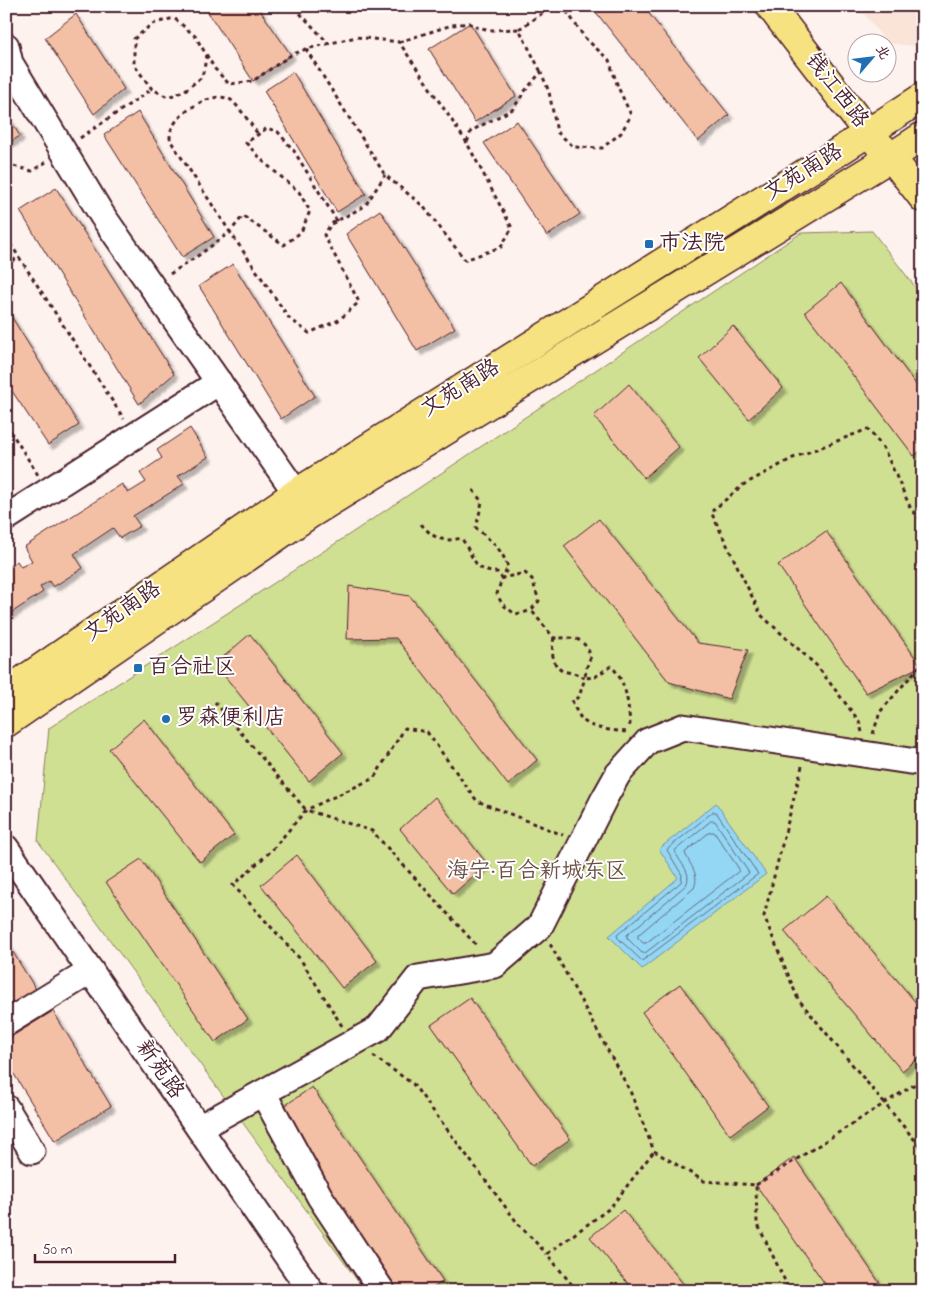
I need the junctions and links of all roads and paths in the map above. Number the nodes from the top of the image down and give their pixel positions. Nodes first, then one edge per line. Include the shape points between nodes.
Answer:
1 (322, 6) edge
2 (369, 6) edge
3 (428, 6) edge
4 (553, 6) edge
5 (563, 6) edge
6 (770, 6) edge
7 (520, 29) junction
8 (399, 42) junction
9 (328, 44) junction
10 (6, 46) edge
11 (306, 48) junction
12 (207, 55) junction
13 (541, 72) junction
14 (923, 97) edge
15 (868, 133) junction
16 (258, 134) junction
17 (923, 136) edge
18 (467, 143) junction
19 (891, 157) junction
20 (385, 175) junction
21 (923, 198) edge
22 (337, 221) junction
23 (230, 232) junction
24 (6, 237) edge
25 (18, 257) junction
26 (6, 266) edge
27 (152, 285) junction
28 (219, 382) junction
29 (6, 424) edge
30 (135, 436) junction
31 (473, 490) dead end
32 (48, 492) junction
33 (303, 504) junction
34 (6, 518) edge
35 (923, 522) edge
36 (421, 524) dead end
37 (502, 578) junction
38 (531, 610) junction
39 (554, 638) junction
40 (923, 662) edge
41 (585, 678) junction
42 (6, 692) edge
43 (215, 702) dead end
44 (6, 723) edge
45 (634, 740) junction
46 (807, 746) junction
47 (867, 754) junction
48 (923, 763) edge
49 (306, 810) junction
50 (582, 842) junction
51 (6, 848) edge
52 (540, 926) junction
53 (495, 965) junction
54 (90, 971) junction
55 (6, 1023) edge
56 (353, 1042) junction
57 (923, 1079) edge
58 (263, 1093) junction
59 (6, 1108) edge
60 (199, 1128) junction
61 (923, 1150) edge
62 (32, 1151) dead end
63 (654, 1151) junction
64 (756, 1184) junction
65 (547, 1254) junction
66 (311, 1291) edge
67 (382, 1291) edge
68 (577, 1291) edge
69 (788, 1291) edge

1 - 9 path via 296,9
2 - 3 path via 387,12
4 - 7 path
5 - 13 path via 585,38 610,60 631,115 621,134 602,148 574,147 557,132 549,92
6 - 15 main road, 钱江西路
7 - 8 path via 491,30 470,23 452,25
7 - 13 path
8 - 9 path via 356,37
8 - 18 path
9 - 11 path
10 - 27 street via 10,63 102,215
11 - 12 path via 253,81 229,84
11 - 20 path
12 - 12 path via 194,36 174,18 152,24 134,39 134,65 152,89 168,97 184,91 202,77
13 - 18 path via 512,108 471,131
14 - 15 main road, 文苑南路
15 - 19 main road, 钱江西路
15 - 33 main road, 文苑南路
16 - 22 path via 267,128 278,132 294,151
16 - 23 path via 246,143 299,192 310,211 300,232 284,244 243,216
16 - 23 path via 231,100 217,96 183,114 172,128 170,140
17 - 19 main road, 文苑南路
18 - 20 path via 512,228 501,247 465,260 423,206
19 - 21 main road, 钱江西路
19 - 33 main road, 文苑南路
20 - 22 path via 365,206
22 - 23 path via 324,235 360,302 339,320 310,333 288,318
23 - 27 path
24 - 25 path
25 - 26 path
25 - 30 path
27 - 28 street
28 - 30 street
28 - 33 street
29 - 32 path
30 - 32 street
31 - 37 path via 482,502 476,528 504,556 508,568
32 - 34 street
33 - 42 main road, 文苑南路
33 - 44 main road, 文苑南路
35 - 47 path via 911,509 884,449 868,428 793,458 743,484 712,512 761,615 816,666 853,713 859,721
36 - 37 path via 442,541 461,538 479,568 497,572
37 - 38 path via 497,594 502,604 515,614
37 - 38 path via 525,573 532,579 539,601
38 - 39 path
39 - 41 path via 552,648 559,669 573,671
39 - 41 path via 577,638 583,642 590,656
40 - 47 path via 880,712
41 - 45 path via 579,697 572,700 581,719
41 - 45 path via 595,678 611,666 615,670 625,688
43 - 49 path
45 - 46 street via 648,741 683,727
45 - 50 street
46 - 47 street
46 - 61 path via 764,916 798,999
47 - 48 street
49 - 50 path via 374,778 405,728 427,732 477,801
49 - 53 path via 372,832
49 - 56 path via 272,851 233,885 301,960
50 - 52 street
51 - 54 street, 新苑路
52 - 53 street
52 - 63 path via 630,1091
53 - 56 street via 418,978 378,1029
54 - 55 street
54 - 60 street, 新苑路
56 - 58 street
56 - 65 path via 413,1084 519,1224
57 - 64 path
58 - 60 street
58 - 67 street via 320,1197
59 - 62 street
60 - 66 street, 新苑路
63 - 64 path via 704,1181
63 - 65 path via 610,1208
64 - 69 path via 757,1223
65 - 68 path

